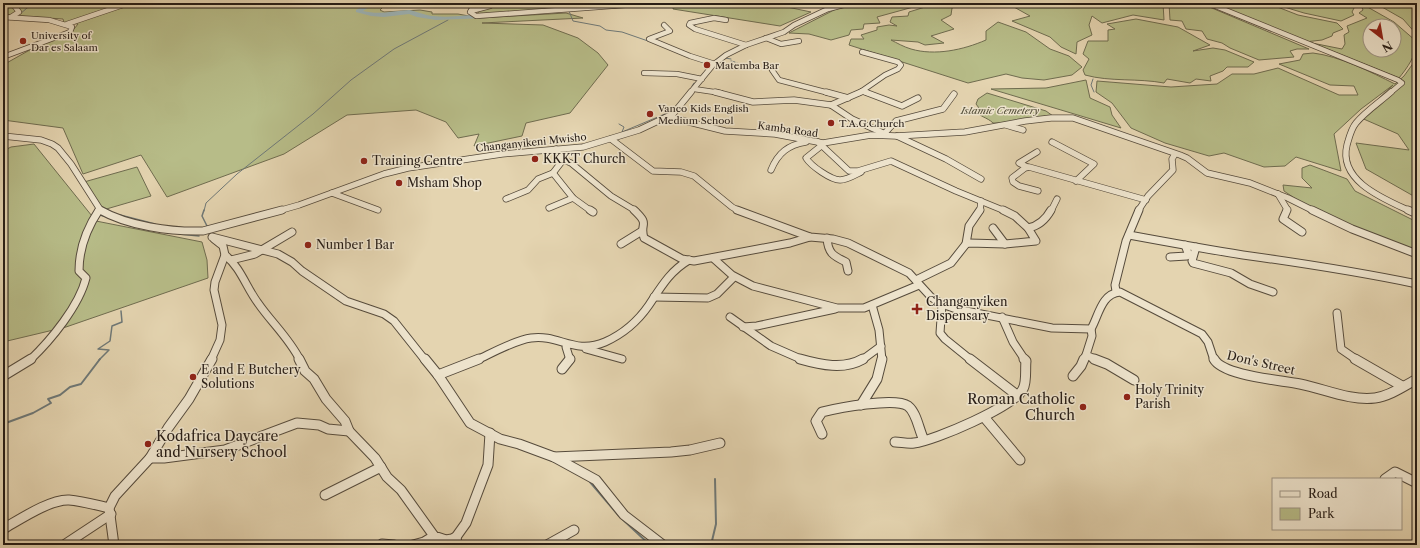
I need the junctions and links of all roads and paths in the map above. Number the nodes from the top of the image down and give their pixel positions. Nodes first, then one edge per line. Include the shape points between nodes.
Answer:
1 (12, 3) edge
2 (129, 3) edge
3 (475, 3) edge
4 (494, 3) edge
5 (851, 3) edge
6 (1208, 3) edge
7 (625, 5) dead end
8 (471, 11) junction
9 (3, 17) edge
10 (11, 17) junction
11 (726, 20) dead end
12 (68, 24) junction
13 (664, 25) dead end
14 (766, 38) junction
15 (799, 41) dead end
16 (746, 45) junction
17 (862, 52) dead end
18 (3, 57) edge
19 (715, 64) junction
20 (772, 70) dead end
21 (644, 73) dead end
22 (702, 78) junction
23 (694, 89) junction
24 (862, 91) junction
25 (954, 94) dead end
26 (848, 98) junction
27 (918, 98) dead end
28 (831, 105) junction
29 (669, 117) junction
30 (1003, 124) junction
31 (1023, 130) dead end
32 (885, 135) junction
33 (3, 136) edge
34 (896, 136) junction
35 (611, 139) junction
36 (810, 142) junction
37 (1052, 142) dead end
38 (819, 144) junction
39 (556, 149) junction
40 (1037, 152) dead end
41 (1175, 154) junction
42 (563, 160) junction
43 (1027, 167) junction
44 (866, 169) junction
45 (771, 170) dead end
46 (553, 172) junction
47 (982, 179) dead end
48 (1076, 181) junction
49 (1038, 190) dead end
50 (332, 193) junction
51 (1278, 194) junction
52 (574, 198) junction
53 (506, 199) dead end
54 (1057, 199) dead end
55 (1146, 200) junction
56 (981, 201) junction
57 (549, 208) dead end
58 (99, 209) junction
59 (378, 210) dead end
60 (593, 212) dead end
61 (1417, 214) edge
62 (993, 228) dead end
63 (1028, 228) junction
64 (214, 229) junction
65 (642, 231) junction
66 (292, 232) dead end
67 (1302, 232) dead end
68 (1129, 235) junction
69 (212, 237) junction
70 (810, 237) junction
71 (827, 238) junction
72 (622, 244) dead end
73 (966, 244) junction
74 (1005, 244) junction
75 (1185, 245) junction
76 (1196, 247) junction
77 (264, 250) junction
78 (1417, 254) edge
79 (228, 257) junction
80 (1170, 257) dead end
81 (713, 258) junction
82 (689, 260) junction
83 (848, 271) dead end
84 (734, 277) junction
85 (917, 282) junction
86 (1417, 284) edge
87 (1120, 292) junction
88 (1273, 292) dead end
89 (654, 297) junction
90 (942, 304) junction
91 (872, 305) junction
92 (837, 308) junction
93 (1337, 313) dead end
94 (730, 317) dead end
95 (1002, 317) junction
96 (743, 327) junction
97 (1091, 329) junction
98 (568, 345) junction
99 (881, 346) junction
100 (584, 348) junction
101 (1086, 354) junction
102 (622, 359) dead end
103 (562, 369) dead end
104 (438, 375) junction
105 (3, 376) edge
106 (1073, 376) dead end
107 (1134, 380) dead end
108 (1417, 380) edge
109 (1402, 386) junction
110 (1018, 396) junction
111 (861, 404) junction
112 (984, 417) junction
113 (349, 430) junction
114 (490, 433) junction
115 (822, 434) dead end
116 (924, 440) junction
117 (895, 442) dead end
118 (720, 443) dead end
119 (554, 457) junction
120 (150, 458) junction
121 (1020, 460) dead end
122 (381, 467) junction
123 (1387, 478) edge
124 (1417, 483) edge
125 (325, 495) dead end
126 (110, 511) junction
127 (3, 529) edge
128 (574, 530) dead end
129 (434, 536) junction
130 (457, 541) edge
131 (382, 544) edge
132 (64, 545) edge
133 (114, 545) edge
134 (394, 545) edge
135 (413, 545) edge
136 (547, 545) edge
137 (663, 545) edge

1 - 10 street via 19,12
2 - 12 street
3 - 8 street
4 - 8 street
5 - 14 street, Changanyikeni Mwisho via 828,9 784,32
6 - 61 street via 1402,83 1356,123 1345,152 1352,175 1367,188
7 - 8 street via 478,16 471,14
9 - 10 street
10 - 12 street
11 - 16 street via 711,18 689,24 695,29
12 - 18 street via 72,27 70,32
13 - 19 street via 670,31 649,38
14 - 15 street via 781,44
14 - 16 street, Changanyikeni Mwisho
16 - 19 street, Changanyikeni Mwisho
17 - 24 street via 902,65
19 - 22 street, Changanyikeni Mwisho
20 - 26 street via 779,80
21 - 22 street
22 - 23 street, Changanyikeni Mwisho
23 - 28 street via 753,102 794,100
23 - 29 street, Changanyikeni Mwisho
24 - 26 street
24 - 27 street via 902,106
25 - 32 street via 943,109 896,121
26 - 28 street
28 - 32 street via 852,119
29 - 35 street, Changanyikeni Mwisho
29 - 36 street, Kamba Road via 725,131 775,134
30 - 31 street
30 - 34 street, Kamba Road via 965,132
30 - 41 street, Kamba Road via 1073,118
32 - 34 street, Kamba Road
32 - 38 street, Kamba Road
33 - 58 street via 43,141 56,146
34 - 47 street
35 - 39 street, Changanyikeni Mwisho via 587,146
35 - 70 street via 653,171 686,173 694,176 740,211
36 - 38 street, Kamba Road
36 - 45 street via 796,144 780,153
37 - 48 street via 1094,164
38 - 44 street via 849,171
38 - 44 street via 806,159 813,167 832,178 842,180
39 - 42 street
39 - 50 street, Changanyikeni Mwisho via 421,165 384,174
40 - 43 street via 1019,163
41 - 51 street, Kamba Road via 1187,158 1212,174 1245,181
41 - 55 street via 1172,159 1173,170
42 - 46 street
42 - 65 street via 571,163 611,196 640,214 645,223
43 - 48 street
43 - 49 street via 1012,178 1013,182
44 - 56 street via 891,160
46 - 52 street
46 - 53 street via 538,179 525,192
48 - 55 street
50 - 59 street
50 - 64 street, Changanyikeni Mwisho
51 - 67 street via 1287,209 1283,219
51 - 78 street, Kamba Road via 1352,229
52 - 57 street
52 - 60 street
54 - 63 street via 1049,215 1036,226
55 - 68 street via 1137,213
56 - 63 street via 1006,211
56 - 73 street via 982,207 969,225
58 - 64 street, Changanyikeni Mwisho via 155,227 189,232
58 - 105 street via 91,222 79,258 79,270 86,278 84,290 51,337 27,362
62 - 74 street
63 - 74 street via 1036,241
64 - 69 street
65 - 72 street
65 - 82 street via 642,235 648,241
66 - 77 street
68 - 75 street
68 - 87 street via 1114,285
69 - 77 street
69 - 79 street via 223,246
70 - 71 street
70 - 81 street
71 - 83 street via 829,252 846,262
71 - 85 street via 848,243 900,268
73 - 74 street
73 - 85 street via 951,263
75 - 76 street
75 - 80 street via 1187,256
76 - 86 street
76 - 88 street via 1193,264 1235,275 1250,284
77 - 79 street via 248,257
77 - 104 street via 292,262 346,301 384,314 394,321
79 - 113 street via 248,283 257,302 294,348 305,371 314,379
79 - 120 street via 217,274 214,290 222,325 220,340 199,382
81 - 82 street
81 - 84 street
82 - 89 street via 669,275
84 - 89 street via 717,294 708,298
84 - 92 street via 764,290
85 - 90 street via 931,297
85 - 91 street
87 - 97 street via 1111,293 1106,298
87 - 109 street, Don's Street via 1202,334 1209,344 1215,362 1223,367 1356,397 1383,396
89 - 100 street via 624,332
90 - 95 street
90 - 110 street via 940,333
91 - 92 street via 856,309
91 - 99 street via 878,322
92 - 96 street
93 - 109 street via 1342,351
94 - 96 street
95 - 97 street via 1052,328
95 - 110 street via 1013,342 1026,361 1024,388
96 - 99 street via 767,346 783,354 826,365 849,365
97 - 101 street via 1092,336
98 - 100 street
98 - 103 street via 566,347 570,360
98 - 104 street via 532,338
99 - 111 street via 879,375
100 - 102 street
101 - 106 street
101 - 107 street
104 - 114 street via 470,422
108 - 109 street, Don's Street
110 - 112 street
111 - 115 street via 822,412 816,421
111 - 116 street via 905,404 911,409
112 - 116 street
112 - 121 street
113 - 120 street via 297,423 225,450
113 - 122 street
114 - 119 street via 500,439
114 - 130 street via 488,465
116 - 117 street via 914,443
118 - 119 street via 671,452
119 - 137 street via 596,480 624,514
120 - 126 street via 115,496
122 - 125 street
122 - 129 street
123 - 124 street via 1395,472
126 - 127 street via 68,500 60,501 38,509
126 - 132 street
126 - 133 street
128 - 136 street
129 - 130 street
129 - 135 street
131 - 134 street

